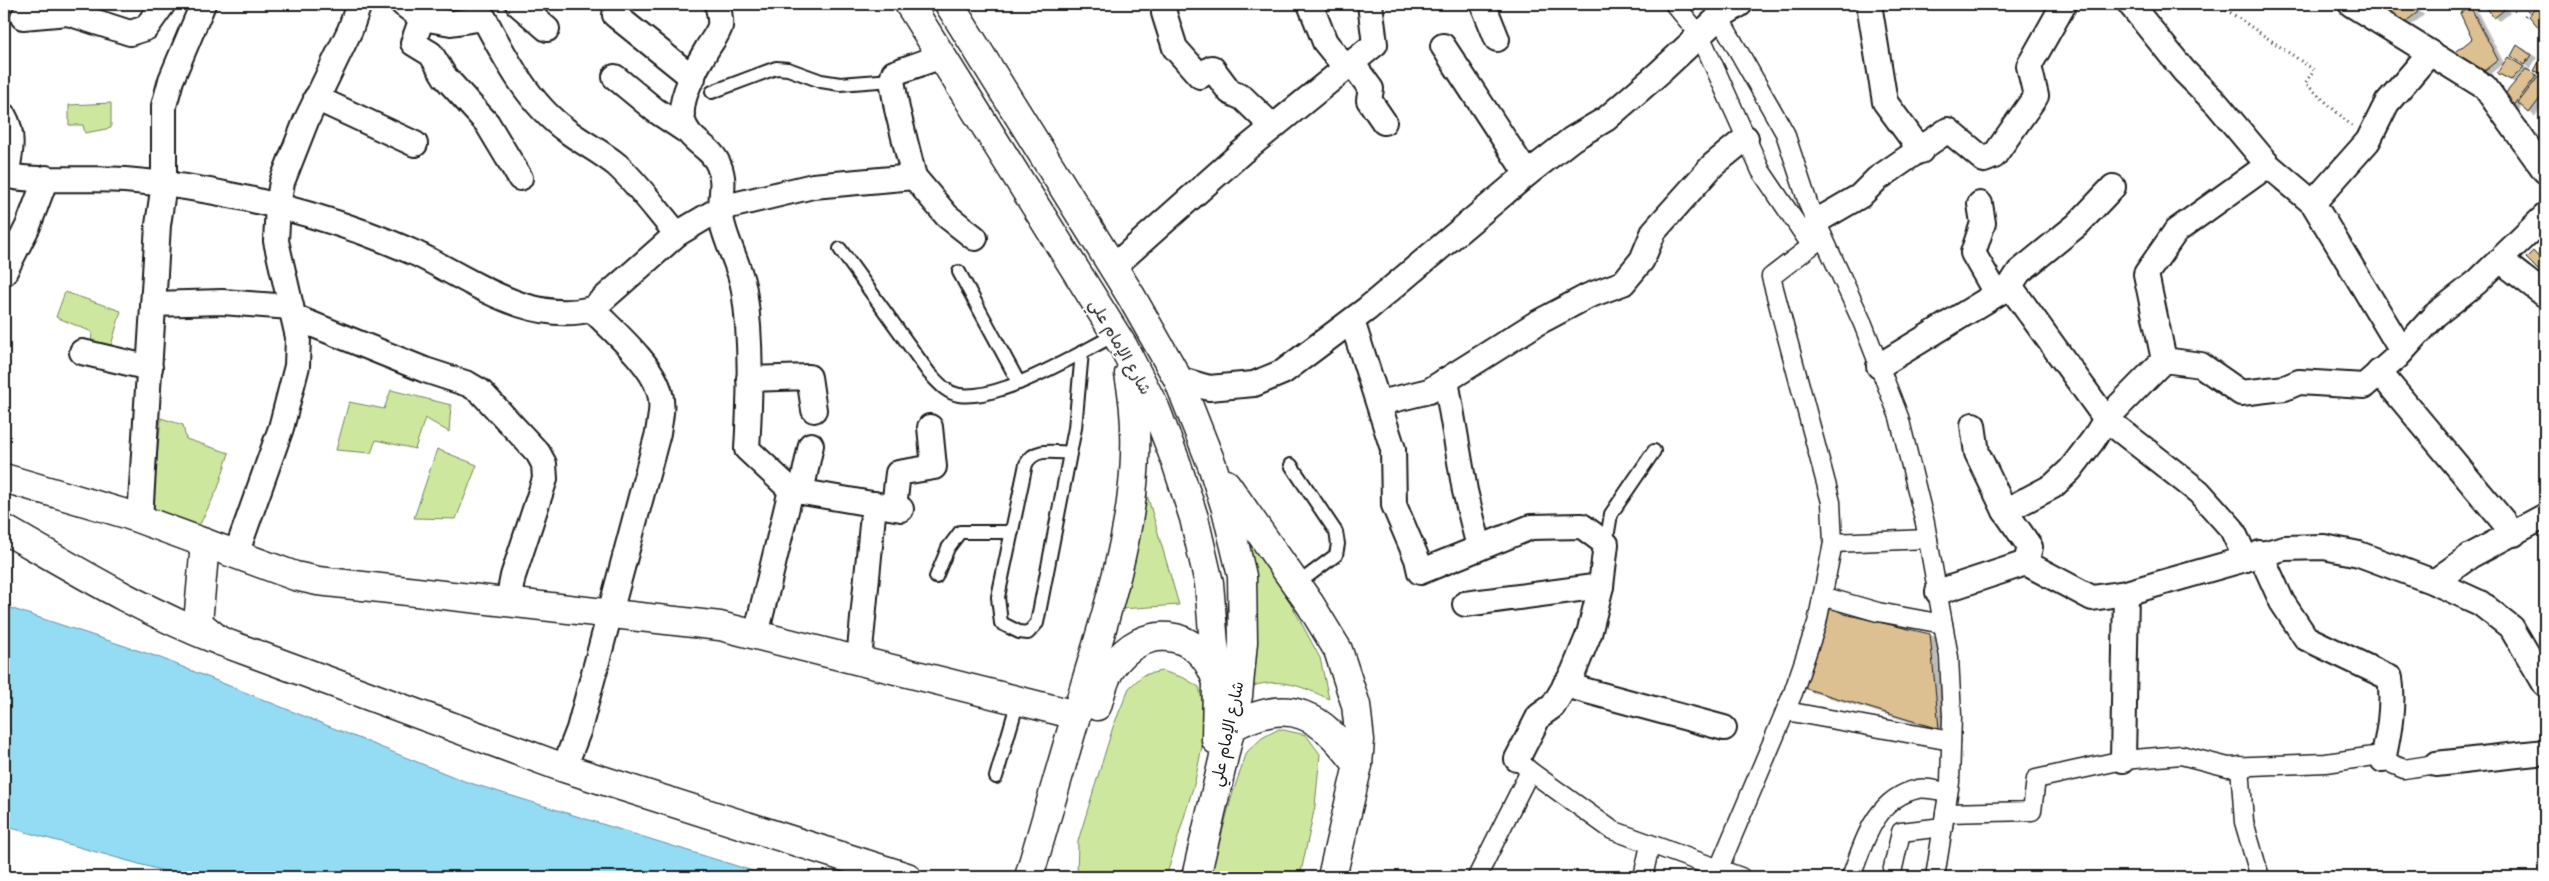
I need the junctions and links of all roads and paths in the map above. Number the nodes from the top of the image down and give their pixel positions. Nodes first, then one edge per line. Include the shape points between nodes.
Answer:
1 (163, 4) edge
2 (174, 4) edge
3 (359, 4) edge
4 (403, 4) edge
5 (508, 4) edge
6 (518, 4) edge
7 (614, 4) edge
8 (717, 4) edge
9 (909, 4) edge
10 (949, 4) edge
11 (1310, 4) edge
12 (1370, 4) edge
13 (1483, 4) edge
14 (1674, 4) edge
15 (1740, 4) edge
16 (1869, 4) edge
17 (2064, 4) edge
18 (2130, 4) edge
19 (2218, 4) edge
20 (2533, 4) edge
21 (2361, 6) edge
22 (68, 8) edge
23 (200, 8) edge
24 (1717, 10) edge
25 (1164, 13) dead end
26 (2525, 16) dead end
27 (23, 17) dead end
28 (422, 18) junction
29 (484, 18) junction
30 (547, 29) dead end
31 (1700, 35) junction
32 (1497, 39) dead end
33 (1443, 46) dead end
34 (2430, 53) junction
35 (942, 56) junction
36 (1349, 66) junction
37 (615, 77) dead end
38 (693, 78) junction
39 (892, 80) junction
40 (712, 92) dead end
41 (316, 98) junction
42 (4, 116) edge
43 (1384, 122) dead end
44 (1273, 127) junction
45 (684, 130) junction
46 (1746, 138) junction
47 (2368, 140) junction
48 (415, 144) dead end
49 (1921, 150) junction
50 (2268, 165) junction
51 (2545, 171) edge
52 (1527, 174) junction
53 (5, 176) edge
54 (46, 178) junction
55 (520, 178) dead end
56 (914, 178) junction
57 (164, 184) junction
58 (2114, 187) dead end
59 (2313, 203) junction
60 (1980, 204) dead end
61 (278, 206) junction
62 (721, 208) junction
63 (2545, 216) edge
64 (677, 234) junction
65 (1817, 234) junction
66 (975, 238) dead end
67 (840, 249) dead end
68 (2500, 260) junction
69 (1113, 268) junction
70 (959, 272) dead end
71 (4, 273) edge
72 (2003, 290) junction
73 (2545, 295) edge
74 (153, 304) junction
75 (592, 309) junction
76 (293, 312) junction
77 (1144, 318) junction
78 (1352, 321) junction
79 (1119, 340) junction
80 (2402, 351) junction
81 (82, 352) dead end
82 (1082, 352) junction
83 (2164, 360) junction
84 (1879, 366) junction
85 (150, 368) junction
86 (2379, 372) junction
87 (749, 379) junction
88 (1178, 379) junction
89 (1446, 380) junction
90 (1019, 383) junction
91 (1380, 403) junction
92 (814, 410) dead end
93 (2106, 419) junction
94 (1973, 425) dead end
95 (930, 427) dead end
96 (811, 445) dead end
97 (1654, 451) dead end
98 (1070, 453) junction
99 (1212, 465) junction
100 (1291, 465) dead end
101 (4, 478) edge
102 (796, 491) junction
103 (890, 507) junction
104 (2005, 510) junction
105 (2545, 516) edge
106 (140, 519) junction
107 (4, 529) edge
108 (1012, 532) junction
109 (2514, 534) junction
110 (1928, 539) junction
111 (205, 543) junction
112 (1833, 543) junction
113 (1606, 544) junction
114 (1479, 547) junction
115 (236, 554) junction
116 (2253, 556) junction
117 (2026, 563) junction
118 (936, 577) dead end
119 (2434, 582) junction
120 (1296, 585) junction
121 (1601, 586) junction
122 (1938, 592) junction
123 (2126, 592) junction
124 (1822, 596) junction
125 (508, 601) junction
126 (1465, 604) dead end
127 (608, 612) junction
128 (1943, 624) junction
129 (756, 635) junction
130 (220, 641) junction
131 (859, 660) junction
132 (1217, 682) junction
133 (2545, 684) edge
134 (1565, 685) junction
135 (1018, 701) junction
136 (1786, 711) junction
137 (1076, 715) junction
138 (1230, 728) junction
139 (1724, 728) dead end
140 (1951, 741) junction
141 (2545, 752) edge
142 (2123, 760) junction
143 (2383, 760) junction
144 (2436, 764) joint
145 (1358, 765) junction
146 (1524, 765) junction
147 (2240, 766) junction
148 (564, 768) junction
149 (996, 777) dead end
150 (1948, 792) junction
151 (1215, 794) junction
152 (1944, 820) junction
153 (1650, 844) junction
154 (1718, 868) junction
155 (907, 877) edge
156 (1029, 877) edge
157 (1045, 877) edge
158 (1196, 877) edge
159 (1332, 877) edge
160 (1477, 877) edge
161 (1642, 877) edge
162 (1741, 877) edge
163 (1851, 877) edge
164 (1892, 877) edge
165 (1935, 877) edge
166 (2260, 877) edge

1 - 22 street via 146,28 130,33
2 - 23 street
3 - 41 street via 350,30
4 - 28 street
5 - 29 street
6 - 30 street
7 - 38 street via 618,7 615,15
8 - 38 street via 720,28
9 - 35 main road, شارع الإمام علي
10 - 69 main road, شارع الإمام علي
11 - 36 street via 1325,42
12 - 36 street via 1375,44
13 - 32 street
14 - 31 street
15 - 24 street
16 - 49 street via 1886,102
17 - 49 street via 2029,66 2036,96 1994,156 1984,160 1948,130
18 - 50 street via 2184,71 2217,104
19 - 47 path via 2314,70 2304,83
20 - 26 path
21 - 34 street
22 - 27 street
23 - 57 street via 164,106
24 - 31 street
24 - 65 street via 1785,133
25 - 44 street via 1175,48 1200,76 1212,68 1230,92 1243,98
28 - 29 street via 451,23
28 - 55 street via 413,43 430,54 445,77 487,123
29 - 64 street via 503,55 535,100 566,130 618,166
31 - 46 street
31 - 52 street via 1606,118 1572,139
33 - 52 street
34 - 47 street via 2387,103
34 - 51 street via 2485,87
35 - 39 street via 894,73
35 - 79 main road, شارع الإمام علي
36 - 43 street via 1371,89 1369,100
36 - 44 street
37 - 45 street
38 - 45 street via 682,113
39 - 40 lane via 840,84 776,68
39 - 56 street
41 - 48 street
41 - 61 street via 293,150
42 - 53 street via 10,126 11,144
44 - 69 street
45 - 62 street via 719,164 724,183
46 - 65 street via 1761,171
46 - 89 street via 1713,165 1654,230 1642,260 1623,283 1588,296 1537,323
47 - 59 street
49 - 65 street via 1877,179
50 - 59 street
50 - 83 street via 2176,231 2146,274
52 - 78 street
53 - 54 street
54 - 57 street via 102,178
54 - 71 street via 28,226
56 - 62 street via 814,186
56 - 66 street via 947,216
57 - 61 street
57 - 74 street
58 - 72 street via 2077,225 2019,272
59 - 80 street
60 - 72 street via 1984,223 1973,253
61 - 75 street via 374,237 528,307 552,313
61 - 76 street via 276,241
62 - 64 street
62 - 87 street via 722,222 739,266 744,291
63 - 68 street
64 - 75 street
65 - 84 street
65 - 112 street via 1771,277 1831,502
67 - 90 lane via 944,389 958,395 978,395
68 - 73 street
68 - 80 street via 2435,315
69 - 77 main road, شارع الإمام علي
70 - 90 lane
72 - 84 street
72 - 93 street
74 - 76 street via 222,302
74 - 85 street
75 - 127 street via 647,369 659,389 662,408 658,433
76 - 115 street via 298,337 297,366 281,428
76 - 125 street via 425,370 468,384 480,391 538,453 544,464 545,479
77 - 79 main road
77 - 88 main road, شارع الإمام علي
78 - 88 street via 1283,372 1254,384 1208,388
78 - 91 street
79 - 82 lane
79 - 132 main road, شارع الإمام علي via 1156,410 1194,518 1209,583
79 - 137 main road via 1134,400 1133,487 1123,556
80 - 86 street
81 - 85 street
82 - 90 lane
82 - 98 lane
83 - 86 street via 2202,365 2241,393 2285,388 2300,382 2364,386
83 - 93 street
84 - 110 street via 1899,417
85 - 106 street
86 - 109 street
87 - 92 street via 809,378
87 - 102 street via 747,449
88 - 99 main road, شارع الإمام علي
89 - 91 street via 1429,391
89 - 114 street via 1465,491
91 - 114 street via 1393,449 1394,505 1420,572
93 - 104 street via 2093,440 2053,486
93 - 116 street via 2199,492
94 - 104 street via 1977,453
95 - 103 street via 934,467 898,473
96 - 102 street
97 - 113 lane via 1611,514
98 - 108 lane via 1038,451 1030,457
98 - 108 lane via 1037,623 1028,633 1001,623 998,597
99 - 120 main road
99 - 138 main road, شارع الإمام علي via 1242,576 1243,642 1238,696
100 - 120 lane via 1336,532 1338,544 1336,555
101 - 106 main road
102 - 103 street
102 - 129 street
103 - 131 street
104 - 117 street via 2030,547
105 - 109 street
106 - 111 main road
107 - 130 main road via 114,591 195,632
108 - 118 lane via 960,532 948,548
109 - 119 street via 2470,556
110 - 112 street
110 - 122 street
111 - 115 main road
111 - 130 main road via 198,623
112 - 124 street
113 - 114 street via 1582,526 1530,527
113 - 121 street
115 - 125 main road via 318,581
116 - 119 street via 2284,548 2324,547 2359,554
116 - 123 street
116 - 143 street via 2306,638 2390,678 2389,734
117 - 122 street
117 - 123 street via 2092,598
119 - 133 street via 2480,603 2512,628
120 - 145 main road via 1338,650 1356,705 1360,740
121 - 126 street
121 - 134 street via 1589,634
122 - 128 street
123 - 142 street
124 - 128 street via 1878,612
124 - 136 street via 1817,623
125 - 127 main road
127 - 129 main road via 720,626
127 - 148 street via 579,729
128 - 140 street via 1949,657
129 - 131 main road
130 - 148 main road
131 - 135 main road
132 - 151 main road, شارع الإمام علي
132 - 157 main road via 1202,654 1185,641 1170,637 1136,643 1120,658 1107,676
134 - 139 street
134 - 146 street via 1552,706 1538,716
135 - 137 main road
135 - 149 lane
136 - 140 street
136 - 154 street
137 - 156 main road
138 - 145 main road via 1251,716 1275,710 1299,713 1321,723 1339,739
138 - 151 main road, شارع الإمام علي
140 - 150 street
141 - 144 street
142 - 147 street via 2181,755
142 - 152 street via 2036,779 2032,811
143 - 144 street via 2404,770
143 - 147 street via 2374,756 2326,763
145 - 159 main road
146 - 153 street via 1612,830
146 - 160 street
147 - 166 street via 2244,822
148 - 155 main road
150 - 152 street
150 - 163 street via 1919,788 1897,797 1882,810 1870,827
151 - 158 main road
152 - 164 street via 1901,832
152 - 165 street
153 - 154 street
153 - 161 street
154 - 162 street

